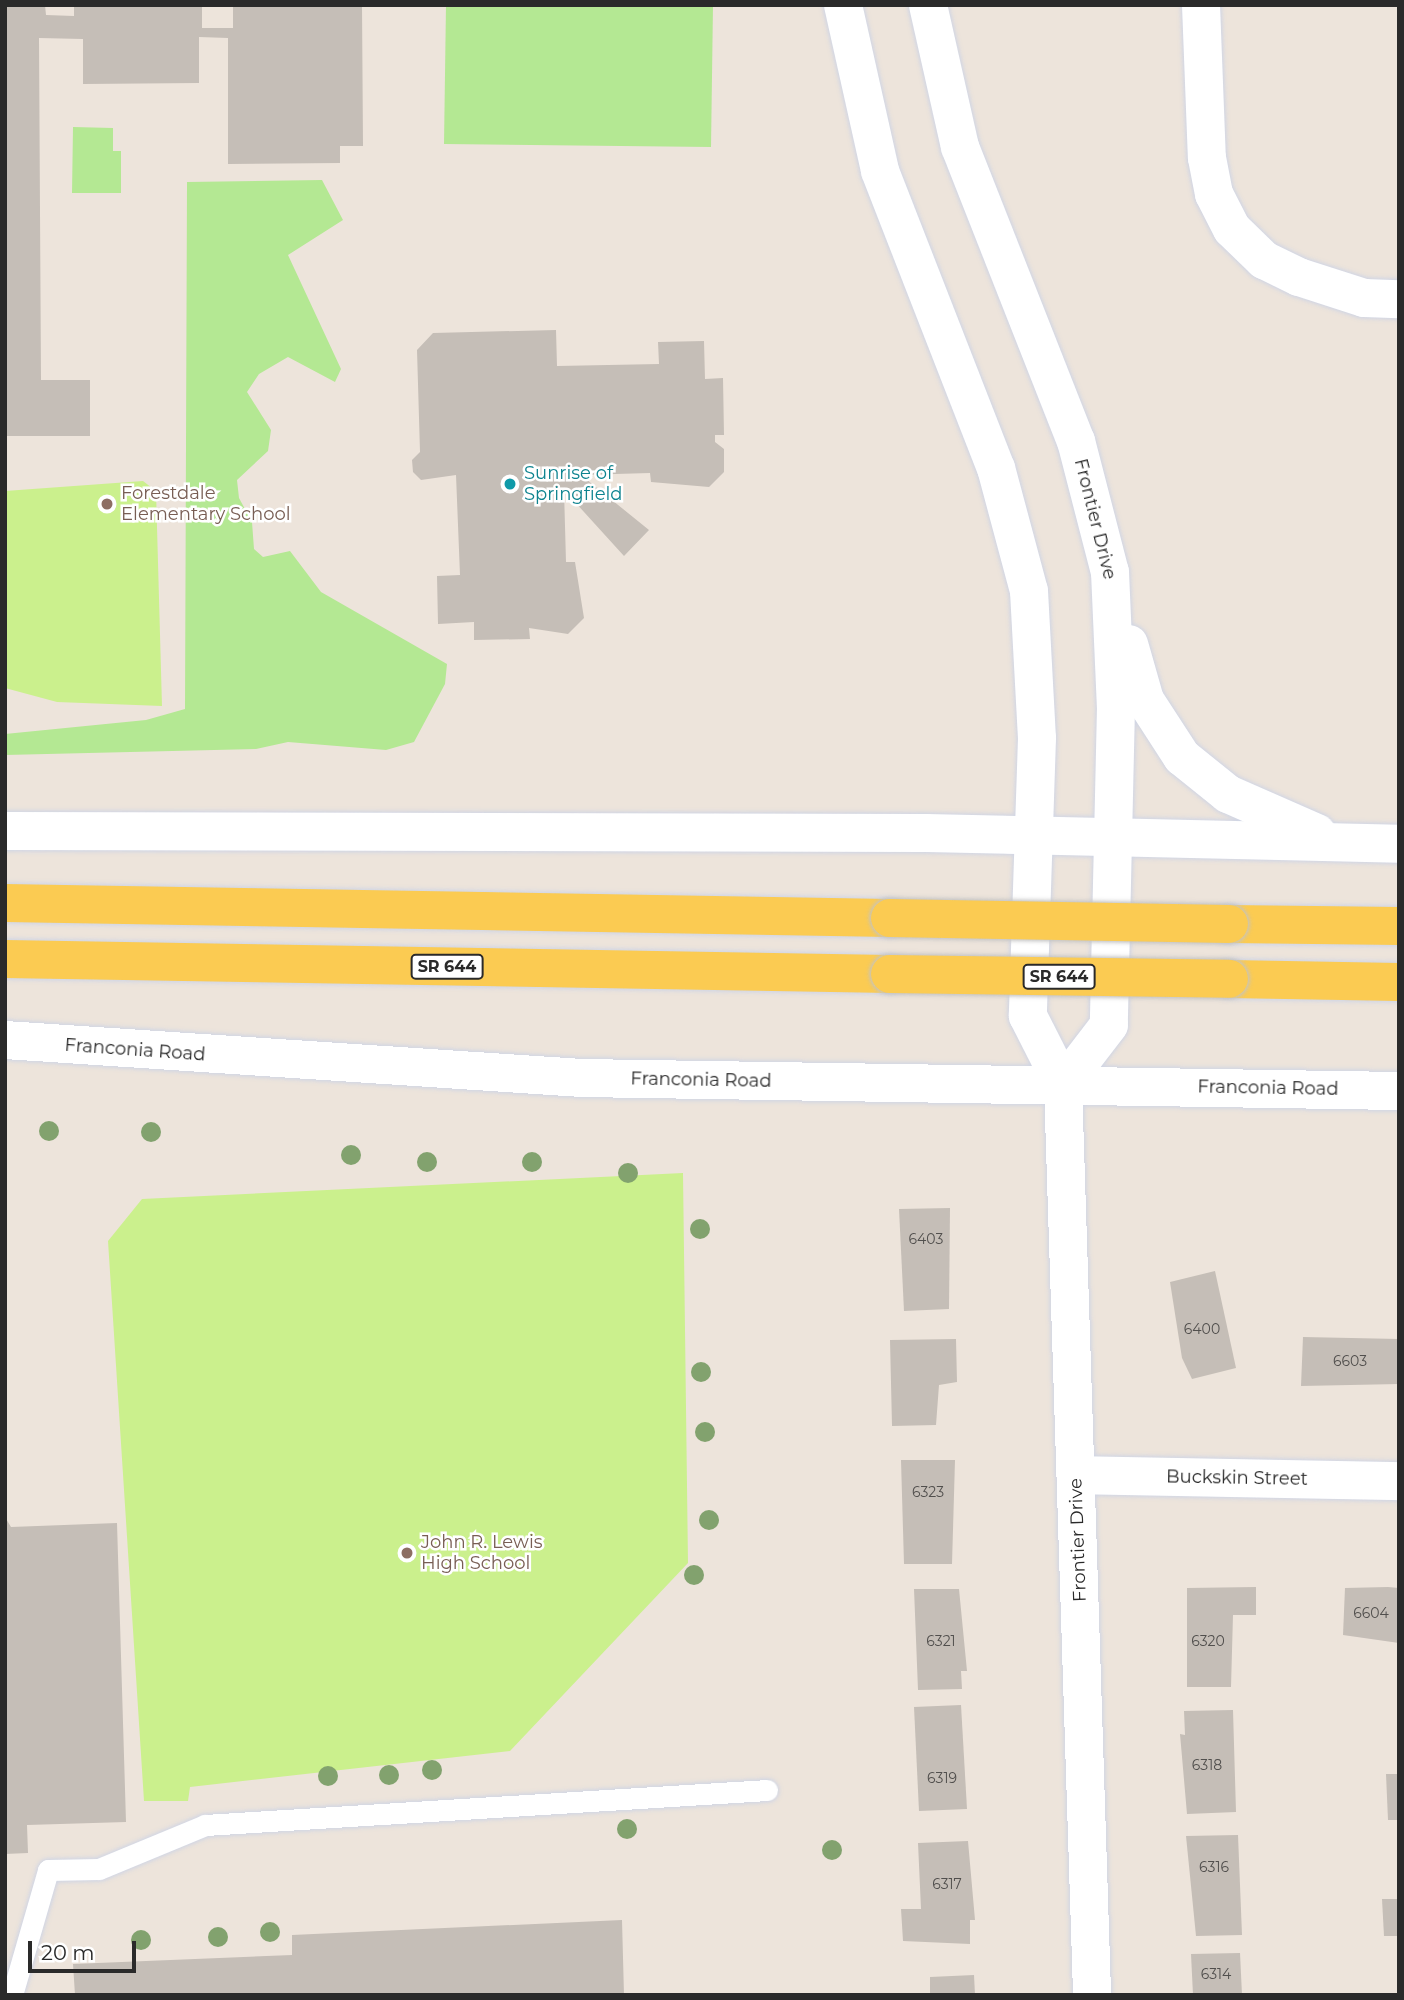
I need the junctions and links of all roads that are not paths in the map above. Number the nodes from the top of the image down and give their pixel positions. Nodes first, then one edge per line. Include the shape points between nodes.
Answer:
1 (843, 5) edge
2 (928, 5) edge
3 (1201, 5) edge
4 (1399, 299) edge
5 (1110, 572) junction
6 (5, 831) edge
7 (1032, 835) junction
8 (1116, 837) junction
9 (1342, 843) junction
10 (1399, 844) edge
11 (5, 903) edge
12 (1399, 926) edge
13 (5, 960) edge
14 (1399, 982) edge
15 (5, 1040) edge
16 (1063, 1085) junction
17 (1399, 1091) edge
18 (1076, 1475) junction
19 (1399, 1481) edge
20 (767, 1790) dead end
21 (12, 1995) edge
22 (1092, 1995) edge

1 - 7 main road, Frontier Drive via 880,171 996,468 1029,591 1036,711
2 - 5 main road, Frontier Drive via 960,147 1076,442
3 - 4 main road via 1207,158 1214,194 1233,229 1264,260 1299,277 1364,298
5 - 8 main road, Frontier Drive
5 - 9 main road via 1144,700 1182,757 1228,794
6 - 7 main road
7 - 8 main road
7 - 16 main road, Frontier Drive via 1028,1016
8 - 9 main road
8 - 16 main road, Frontier Drive via 1110,1025
9 - 10 main road
11 - 12 main road, bridge
13 - 14 main road, SR 644, bridge
15 - 16 main road, Franconia Road via 476,1074
16 - 17 main road, Franconia Road
16 - 18 main road, Frontier Drive
18 - 19 main road, Buckskin Street
18 - 22 main road, Frontier Drive
20 - 21 lane via 205,1825 99,1869 48,1870

